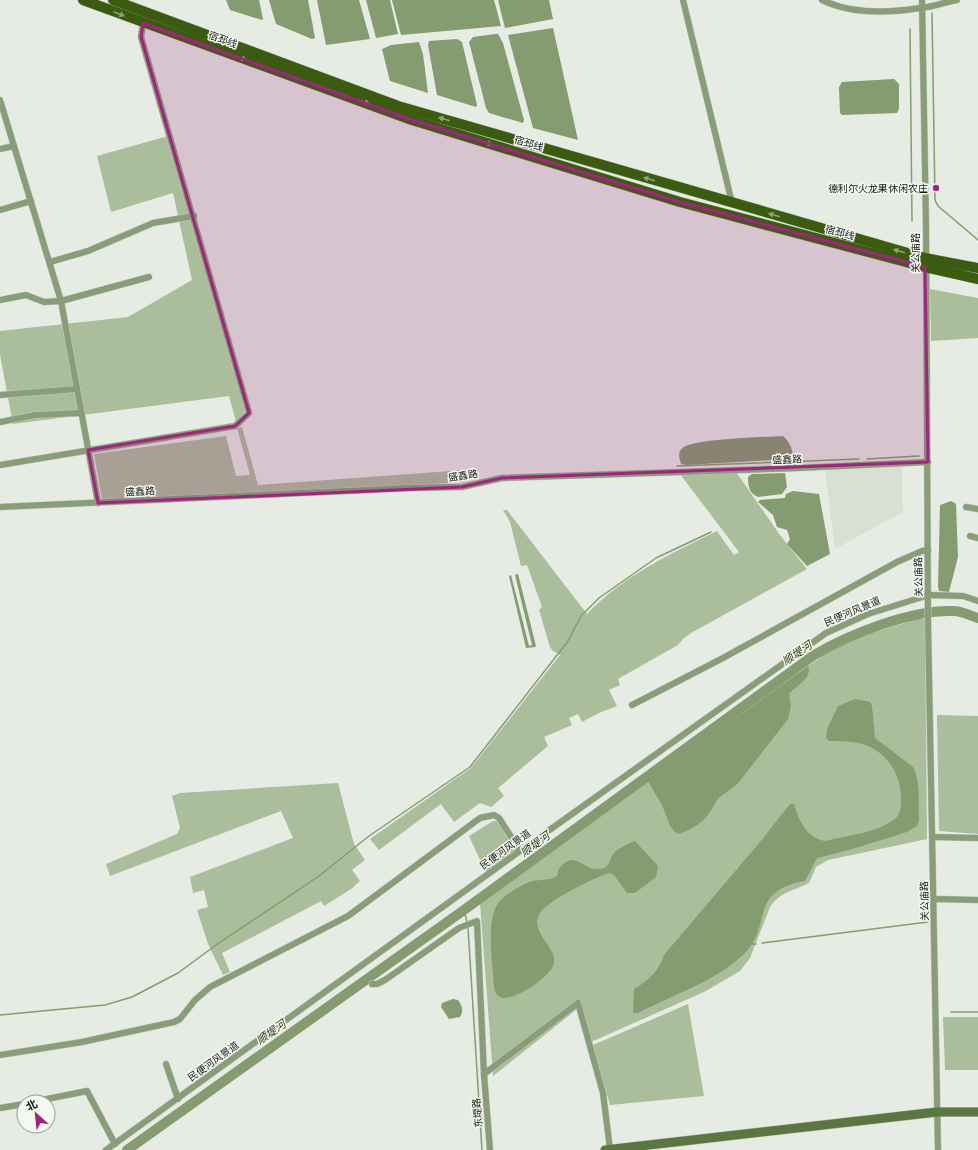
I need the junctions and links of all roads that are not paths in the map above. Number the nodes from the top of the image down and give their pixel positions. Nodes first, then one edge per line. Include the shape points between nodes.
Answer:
1 (83, 0) edge
2 (113, 0) edge
3 (683, 0) edge
4 (822, 0) edge
5 (957, 0) edge
6 (922, 4) edge
7 (143, 23) junction
8 (0, 100) edge
9 (3, 118) edge
10 (14, 146) junction
11 (0, 149) edge
12 (32, 201) junction
13 (732, 203) junction
14 (0, 210) edge
15 (194, 216) junction
16 (50, 262) junction
17 (925, 263) junction
18 (978, 268) edge
19 (149, 277) dead end
20 (978, 279) edge
21 (0, 300) edge
22 (62, 301) junction
23 (77, 388) junction
24 (0, 395) edge
25 (81, 413) junction
26 (0, 422) edge
27 (88, 450) junction
28 (928, 462) junction
29 (0, 465) edge
30 (98, 503) junction
31 (966, 507) dead end
32 (0, 508) edge
33 (978, 509) edge
34 (970, 536) dead end
35 (978, 538) edge
36 (928, 550) junction
37 (929, 597) junction
38 (978, 601) edge
39 (632, 705) dead end
40 (933, 837) junction
41 (978, 838) edge
42 (520, 850) junction
43 (934, 899) junction
44 (978, 900) edge
45 (372, 984) dead end
46 (0, 1055) edge
47 (166, 1064) dead end
48 (484, 1074) junction
49 (56, 1097) edge
50 (178, 1099) junction
51 (16, 1105) edge
52 (0, 1108) edge
53 (937, 1112) junction
54 (978, 1112) edge
55 (115, 1144) junction
56 (106, 1150) edge
57 (490, 1150) edge
58 (608, 1150) edge
59 (938, 1150) edge

1 -> 7 main road, 宿邳线
13 -> 2 main road, 宿邳线 via 398,106
3 - 13 street
4 - 6 street via 838,8 876,11
5 - 6 street
6 - 17 street, 关公庙路
7 - 15 street via 142,37
7 -> 17 main road, 宿邳线 via 412,120 680,202
8 - 9 street
9 - 10 street
10 - 11 street
10 - 12 street
12 - 14 street
12 - 16 street
17 -> 13 main road, 宿邳线
15 - 16 street via 154,223 88,251
15 - 27 street via 249,413 235,426
16 - 22 street
17 - 18 main road, 宿邳线
17 - 20 main road, 宿邳线
17 - 28 street, 关公庙路
19 - 22 street
21 - 22 street via 26,295 44,302
22 - 23 street
23 - 24 street
23 - 25 street
25 - 26 street via 35,415
25 - 27 street
27 - 29 street
27 - 30 street
28 - 30 street, 盛鑫路 via 502,478 462,487
28 - 36 street, 关公庙路
30 - 32 street, 盛鑫路
31 - 33 street
34 - 35 street
36 - 37 street, 关公庙路
36 - 39 street via 897,562
37 - 38 street, 民便河风景道 via 963,596
37 - 40 street, 关公庙路
37 - 42 street, 民便河风景道 via 868,614 826,633
40 - 41 street
40 - 43 street, 关公庙路
42 - 46 street via 499,818 494,815 480,818 348,916 210,987 195,1000 180,1019 174,1022 82,1042
42 - 50 street, 民便河风景道
43 - 44 street
43 - 53 street, 关公庙路
45 - 48 street, 东堤路 via 385,980 467,924 477,921
47 - 50 street
48 - 57 street, 东堤路
48 - 58 street via 578,1003 604,1093
49 - 55 street via 87,1091
50 - 55 street, 民便河风景道
51 - 52 street
53 - 54 street
53 - 58 street
53 - 59 street, 关公庙路
55 - 56 street, 民便河风景道

